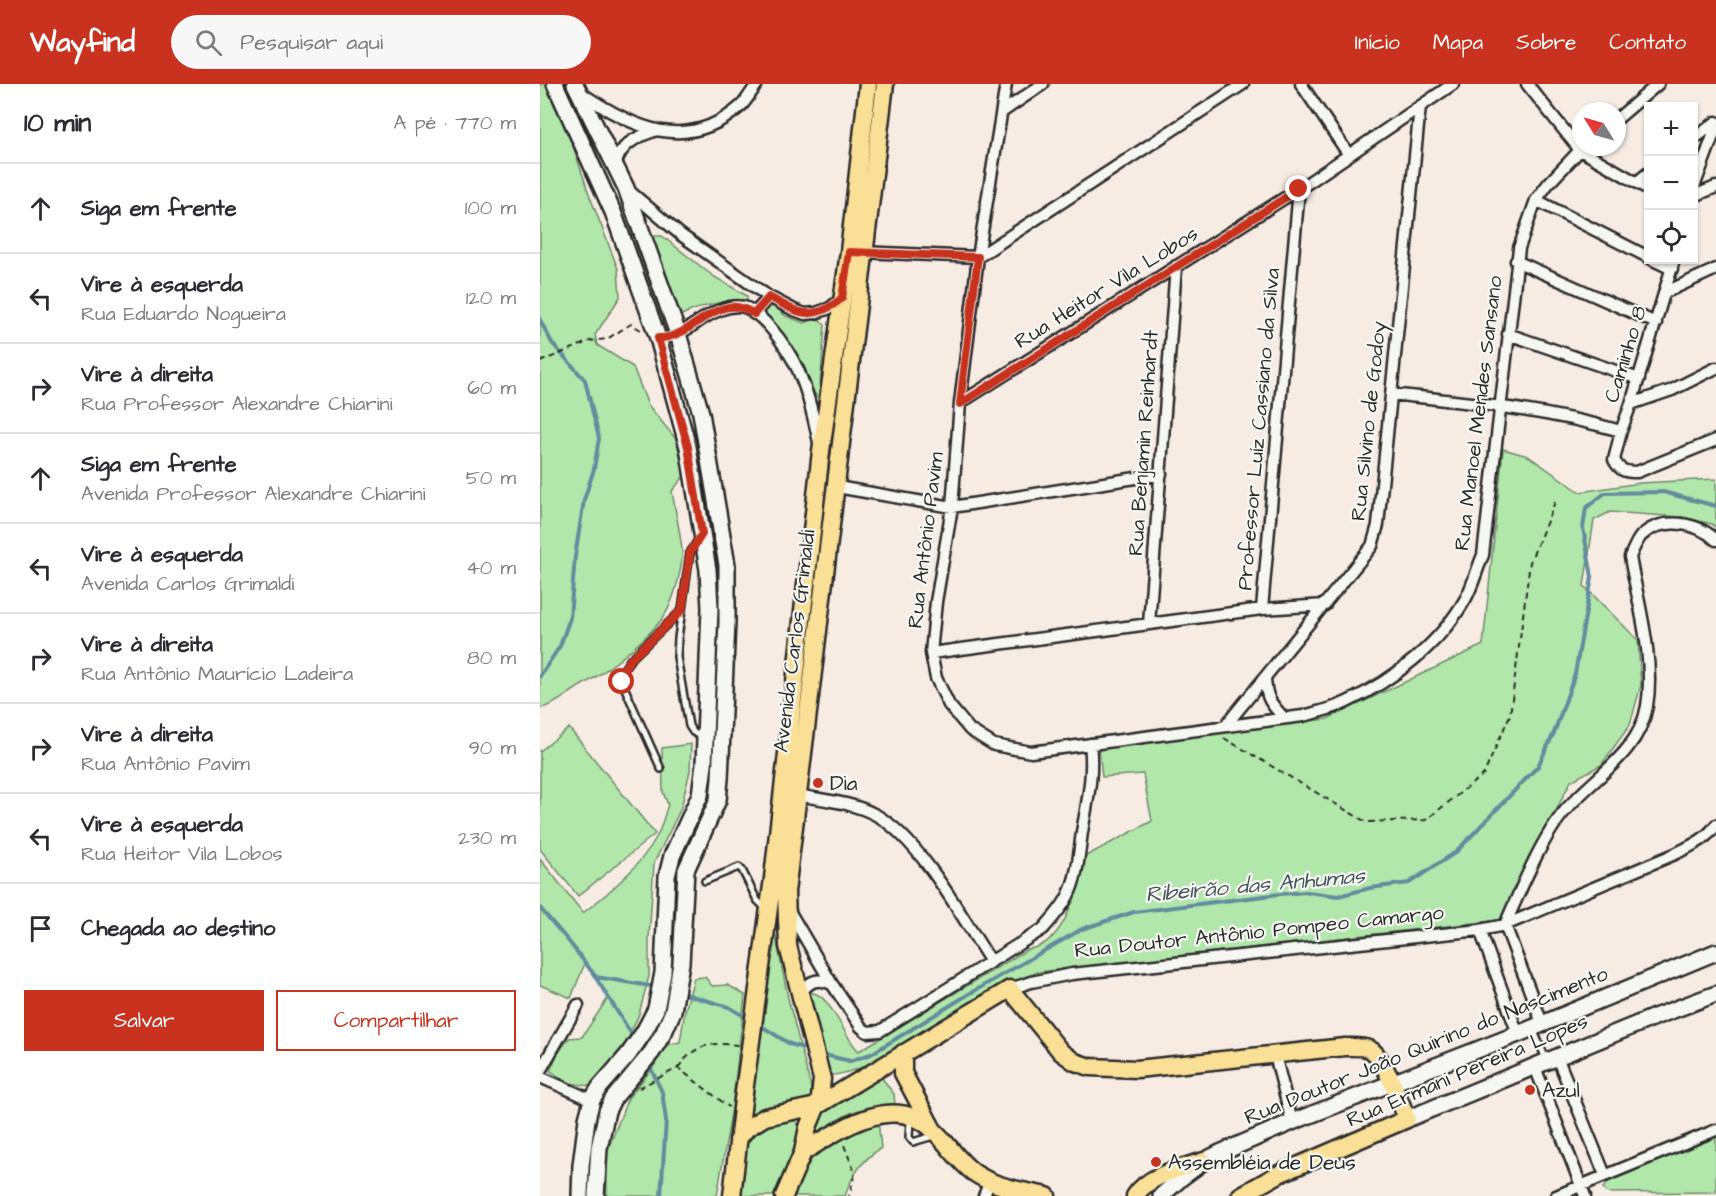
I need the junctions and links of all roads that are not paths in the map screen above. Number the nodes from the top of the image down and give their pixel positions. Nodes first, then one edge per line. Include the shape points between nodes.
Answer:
1 (555, 84) edge
2 (758, 84) edge
3 (868, 84) edge
4 (885, 84) edge
5 (1006, 84) edge
6 (1044, 84) edge
7 (1243, 84) edge
8 (1301, 84) edge
9 (1453, 84) edge
10 (1527, 84) edge
11 (1658, 84) edge
12 (577, 88) edge
13 (1420, 106) junction
14 (1626, 111) edge
15 (1002, 112) junction
16 (1716, 122) edge
17 (1716, 129) edge
18 (654, 131) junction
19 (1572, 136) edge
20 (1698, 136) edge
21 (1349, 155) junction
22 (1574, 156) edge
23 (1595, 156) edge
24 (615, 166) junction
25 (1644, 176) edge
26 (1698, 176) edge
27 (1636, 182) junction
28 (1644, 187) edge
29 (1716, 187) edge
30 (626, 188) junction
31 (1299, 189) junction
32 (1698, 194) edge
33 (1536, 200) junction
34 (856, 252) junction
35 (1644, 255) edge
36 (978, 257) junction
37 (1516, 261) junction
38 (1673, 264) edge
39 (1176, 266) junction
40 (1716, 269) edge
41 (1664, 293) junction
42 (769, 297) junction
43 (842, 298) junction
44 (754, 314) junction
45 (1656, 323) junction
46 (678, 334) junction
47 (1508, 334) junction
48 (658, 338) junction
49 (1716, 368) edge
50 (1639, 379) junction
51 (1391, 394) junction
52 (960, 404) junction
53 (1632, 404) junction
54 (1499, 406) junction
55 (1621, 430) junction
56 (1716, 440) edge
57 (821, 451) junction
58 (1161, 474) junction
59 (837, 487) junction
60 (952, 507) junction
61 (702, 534) junction
62 (1716, 540) edge
63 (1325, 605) junction
64 (1262, 609) junction
65 (682, 610) junction
66 (1149, 624) junction
67 (932, 653) junction
68 (1265, 678) junction
69 (1284, 718) junction
70 (1226, 725) junction
71 (707, 741) junction
72 (1090, 744) junction
73 (661, 770) dead end
74 (797, 795) junction
75 (1716, 825) edge
76 (705, 881) dead end
77 (787, 906) junction
78 (769, 912) junction
79 (1505, 925) junction
80 (1480, 930) junction
81 (1716, 952) edge
82 (991, 962) junction
83 (832, 984) junction
84 (1010, 989) junction
85 (1716, 994) edge
86 (800, 995) junction
87 (579, 1005) dead end
88 (1531, 1028) junction
89 (903, 1053) junction
90 (1275, 1055) junction
91 (1546, 1062) junction
92 (540, 1071) edge
93 (540, 1077) edge
94 (1392, 1083) junction
95 (592, 1100) junction
96 (817, 1106) junction
97 (1407, 1119) junction
98 (1292, 1122) junction
99 (1716, 1130) edge
100 (934, 1131) junction
101 (738, 1139) junction
102 (803, 1152) junction
103 (1204, 1161) junction
104 (1605, 1175) junction
105 (987, 1189) edge
106 (1582, 1191) edge
107 (735, 1192) edge
108 (784, 1192) edge
109 (580, 1196) edge
110 (596, 1196) edge
111 (1047, 1196) edge
112 (1135, 1196) edge
113 (1161, 1196) edge
114 (1240, 1196) edge
115 (1556, 1196) edge

1 - 48 main road via 613,212
2 - 18 street via 742,105 715,124 680,133
3 - 34 main road, Avenida Carlos Grimaldi
4 - 34 main road, Avenida Carlos Grimaldi
5 - 15 street, Rua Antônio Pavim
6 - 15 street
7 - 36 street
8 - 21 street
9 - 13 street, Rua Heitor Vila Lobos
10 - 19 street
11 - 14 street
12 - 18 street via 610,112
12 - 24 main road
13 - 21 street, Rua Heitor Vila Lobos
13 - 51 street, Rua Silvino de Godoy
15 - 36 street, Rua Antônio Pavim
16 - 20 street
17 - 26 street
18 - 24 street via 628,143
21 - 31 street, Rua Heitor Vila Lobos
22 - 33 street, Rua Manoel Mendes Sansano
23 - 27 street
24 - 30 main road
25 - 27 street
27 - 28 street
29 - 32 street
30 - 42 street via 681,235
30 - 46 main road
31 - 39 street, Rua Heitor Vila Lobos
31 - 64 street, Professor Luíz Cassiano da Silva
33 - 35 street
33 - 37 street, Rua Manoel Mendes Sansano
34 - 36 street
34 - 43 main road, Avenida Carlos Grimaldi
34 - 59 main road, Avenida Carlos Grimaldi
36 - 52 street, Rua Antônio Pavim
37 - 45 street
37 - 47 street, Rua Manoel Mendes Sansano
38 - 41 street, Caminho 8
39 - 52 street, Rua Heitor Vila Lobos
39 - 58 street, Rua Benjamin Reinhardt
40 - 41 street
41 - 45 street, Caminho 8
42 - 43 street via 805,314 830,308
42 - 44 street
43 - 57 main road, Avenida Carlos Grimaldi
44 - 46 street via 738,306 721,309
44 - 57 street via 767,325 796,365
45 - 50 street, Caminho 8
46 - 48 street
46 - 110 main road via 701,413 727,564 718,800 686,870 679,979 673,1011 657,1044 613,1099 603,1122
47 - 50 street
47 - 54 street, Rua Manoel Mendes Sansano
48 - 61 main road via 688,447
49 - 53 street
50 - 53 street, Caminho 8
51 - 54 street
51 - 63 street, Rua Silvino de Godoy via 1378,525 1372,546
52 - 60 street, Rua Antônio Pavim
53 - 55 street, Caminho 8
54 - 55 street
54 - 69 street, Rua Manoel Mendes Sansano via 1483,555 1467,596 1453,618 1435,640 1389,679 1345,703
55 - 56 street, Caminho 8 via 1614,460 1625,472 1637,472
57 - 78 main road, Avenida Carlos Grimaldi
58 - 60 street
58 - 66 street, Rua Benjamin Reinhardt
59 - 60 street
59 - 74 main road, Avenida Carlos Grimaldi
60 - 67 street, Rua Antônio Pavim
61 - 65 lane via 690,553
61 - 71 main road via 710,608
62 - 79 street via 1705,531 1678,523 1663,525 1641,537 1630,557 1650,680 1640,729 1627,752 1565,811 1551,831
63 - 64 street, Professor Luíz Cassiano da Silva
63 - 68 street, Rua Silvino de Godoy
64 - 66 street
65 - 71 lane via 677,657 690,726
65 - 73 lane via 623,670 622,682
66 - 67 street
67 - 72 street, Rua Antônio Pavim via 936,678 949,705 970,730 994,745 1031,753
68 - 69 street via 1266,694
68 - 70 street, Rua Silvino de Godoy
69 - 70 street, Rua Manoel Mendes Sansano
70 - 72 street, Rua Antônio Pavim
71 - 95 main road via 700,795 667,876 663,973 653,1015 628,1055
72 - 82 street via 1090,779 1075,878 1068,896 1043,929
74 - 77 main road, Avenida Carlos Grimaldi
74 - 82 street via 855,807 876,815 901,833 927,863
75 - 79 street, Rua Doutor Antônio Pompeo Camargo via 1700,841 1675,854
76 - 78 lane via 739,867 757,900
77 - 83 street
77 - 86 main road, Avenida Carlos Grimaldi via 788,946
78 - 101 main road, Avenida Carlos Grimaldi
79 - 80 street, Rua Doutor Antônio Pompeo Camargo
79 - 88 street
80 - 84 street, Rua Doutor Antônio Pompeo Camargo via 1072,974
80 - 88 street
81 - 88 main road, Rua Doutor João Quirino do Nascimento
82 - 83 street via 873,1033 861,1027
83 - 86 street via 816,980
84 - 89 main road, Rua Doutor Antônio Pompeo Camargo
84 - 90 main road via 1061,1053 1090,1067 1137,1069
85 - 91 main road, Rua Ermani Pereira Lopes
86 - 96 main road, Avenida Carlos Grimaldi via 819,1068 822,1090
87 - 92 street
88 - 91 lane
88 - 94 main road, Rua Doutor João Quirino do Nascimento
89 - 96 main road, Rua Doutor Antônio Pompeo Camargo
89 - 100 main road via 903,1073
90 - 94 main road via 1368,1048 1376,1053
90 - 98 street
91 - 97 main road, Rua Ermani Pereira Lopes
91 - 104 street
91 - 106 street
93 - 95 street
94 - 97 main road
94 - 98 main road, Rua Doutor João Quirino do Nascimento
95 - 109 main road via 586,1119
96 - 101 main road, Rua Doutor Antônio Pompeo Camargo via 765,1117
96 - 102 main road, Avenida Carlos Grimaldi
97 - 114 main road, Rua Ermani Pereira Lopes via 1279,1174
98 - 103 main road, Rua Doutor João Quirino do Nascimento
99 - 104 street
100 - 102 main road via 910,1116 875,1115
100 - 105 main road
101 - 107 main road, Avenida Carlos Grimaldi
102 - 108 main road, Avenida Carlos Grimaldi
103 - 112 main road via 1145,1185
103 - 113 main road, Rua Doutor João Quirino do Nascimento
104 - 106 street
105 - 111 main road
106 - 115 street

